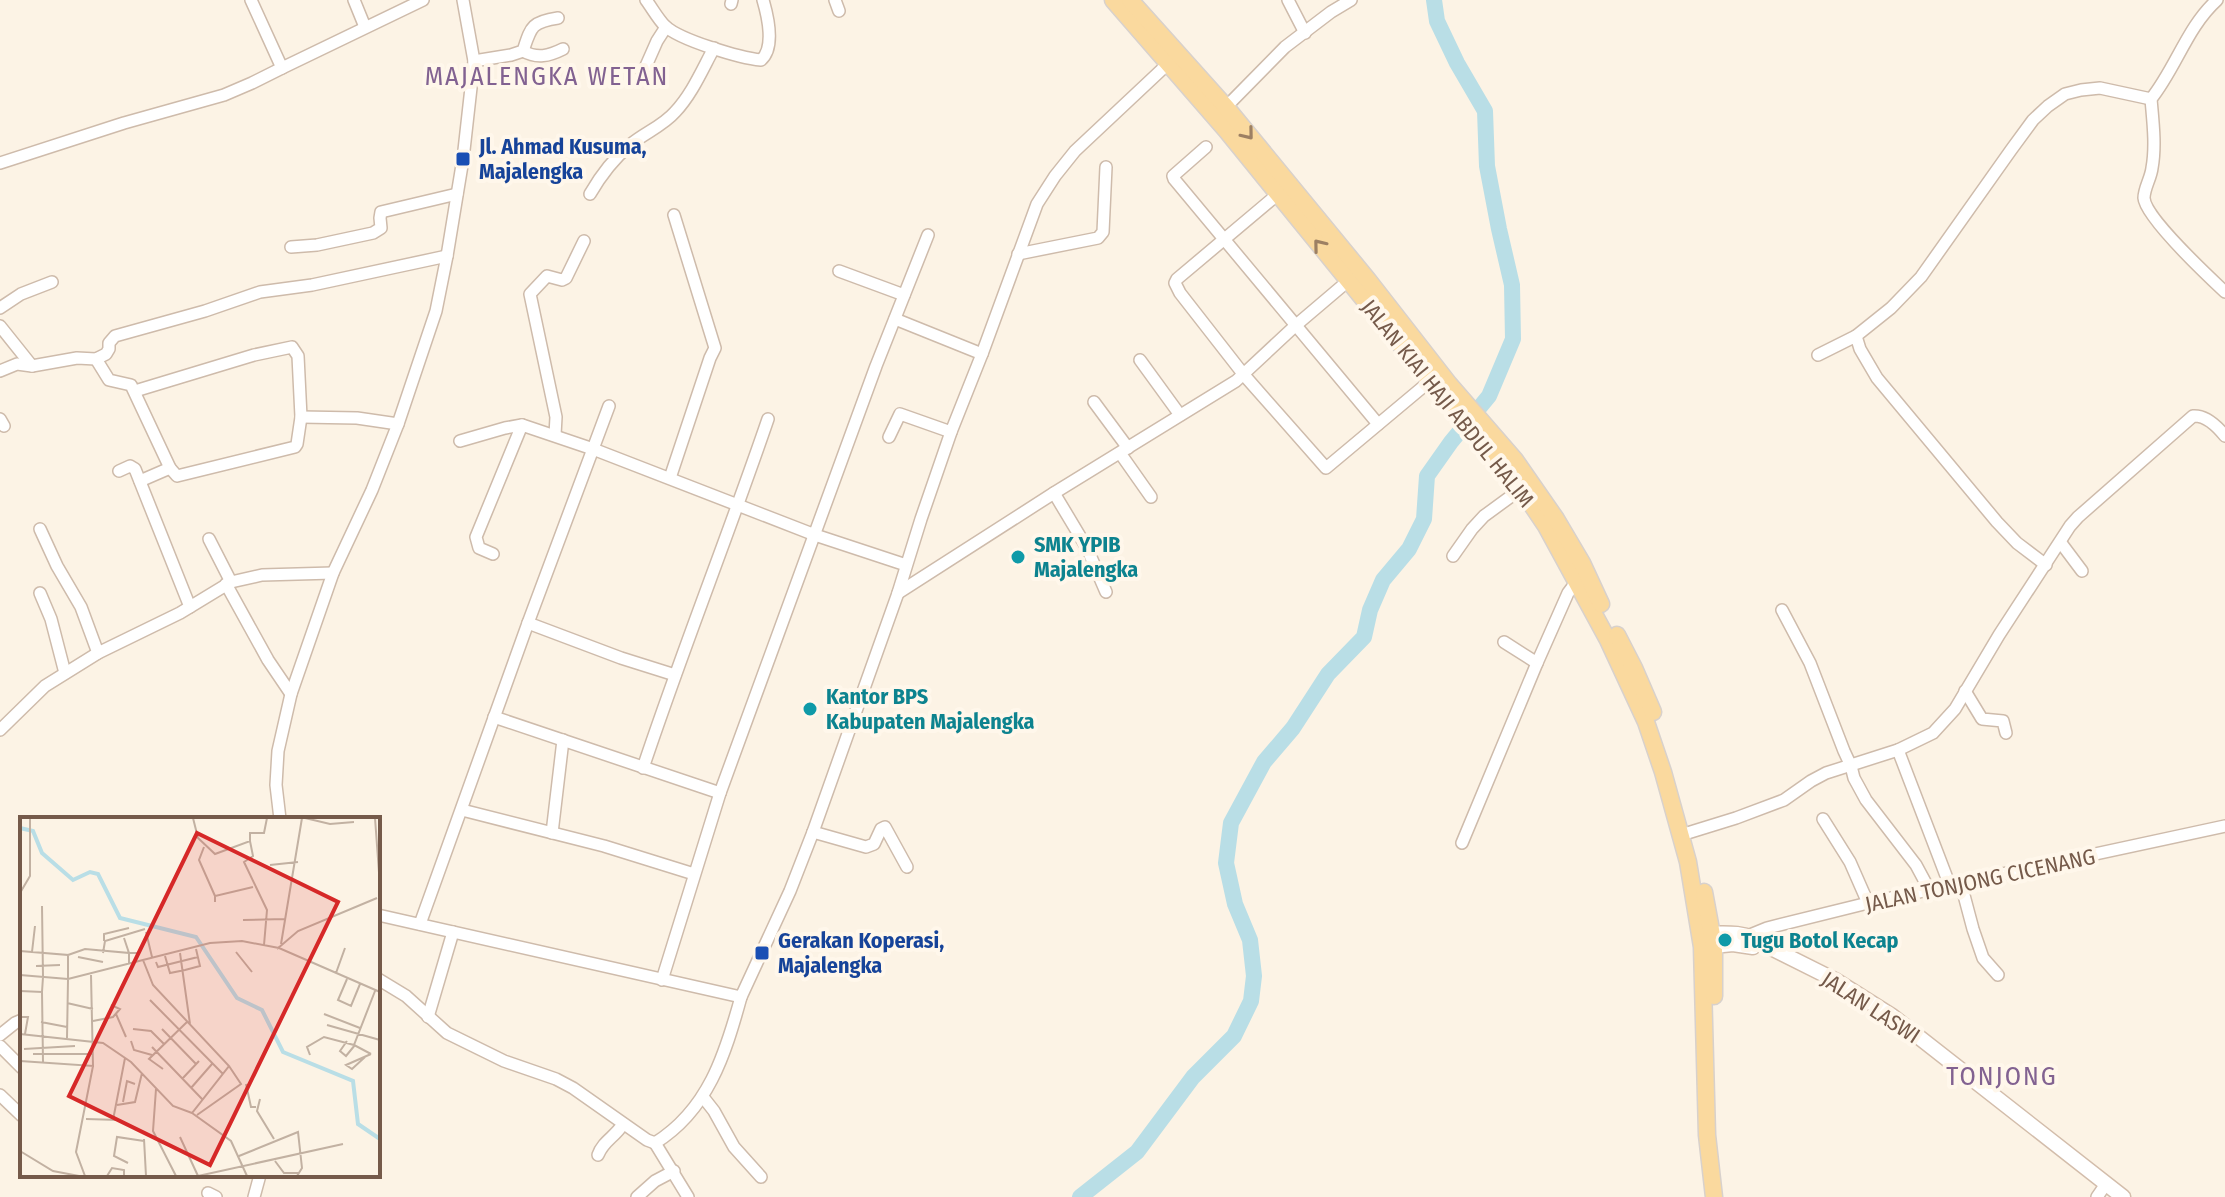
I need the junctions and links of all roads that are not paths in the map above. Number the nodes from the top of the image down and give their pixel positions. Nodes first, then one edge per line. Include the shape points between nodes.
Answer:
1 (251, 0) edge
2 (354, 0) edge
3 (423, 0) edge
4 (463, 0) edge
5 (646, 0) edge
6 (763, 0) edge
7 (1113, 0) edge
8 (1130, 0) edge
9 (1351, 0) edge
10 (2217, 0) edge
11 (1289, 4) edge
12 (558, 18) dead end
13 (365, 27) junction
14 (666, 27) junction
15 (1305, 33) junction
16 (714, 48) junction
17 (563, 49) dead end
18 (523, 51) junction
19 (1174, 59) junction
20 (474, 61) junction
21 (282, 68) junction
22 (642, 75) dead end
23 (2151, 99) junction
24 (1226, 107) junction
25 (1206, 147) dead end
26 (0, 163) edge
27 (1106, 167) dead end
28 (457, 194) junction
29 (590, 194) dead end
30 (1278, 194) junction
31 (674, 215) dead end
32 (928, 235) dead end
33 (1225, 240) junction
34 (584, 241) dead end
35 (291, 247) dead end
36 (1018, 254) junction
37 (447, 256) junction
38 (839, 271) dead end
39 (1348, 281) junction
40 (52, 282) dead end
41 (2225, 292) edge
42 (904, 295) junction
43 (0, 308) edge
44 (895, 319) junction
45 (0, 326) edge
46 (1295, 326) junction
47 (1853, 337) junction
48 (982, 354) junction
49 (1818, 355) dead end
50 (96, 359) junction
51 (1140, 360) dead end
52 (32, 366) junction
53 (0, 371) edge
54 (1244, 375) junction
55 (1440, 386) junction
56 (135, 391) junction
57 (1094, 402) dead end
58 (609, 406) dead end
59 (1180, 415) junction
60 (301, 417) junction
61 (768, 419) dead end
62 (398, 424) junction
63 (1378, 424) junction
64 (522, 425) junction
65 (951, 432) junction
66 (555, 435) junction
67 (2225, 436) edge
68 (889, 437) dead end
69 (460, 441) dead end
70 (1493, 443) junction
71 (593, 449) junction
72 (1124, 450) junction
73 (170, 468) junction
74 (119, 471) dead end
75 (670, 478) junction
76 (140, 481) junction
77 (1521, 489) junction
78 (1054, 493) junction
79 (1151, 497) dead end
80 (738, 505) junction
81 (40, 529) dead end
82 (815, 535) junction
83 (209, 539) dead end
84 (2061, 543) junction
85 (493, 554) dead end
86 (1453, 556) dead end
87 (906, 565) junction
88 (2046, 565) junction
89 (2082, 571) dead end
90 (333, 573) junction
91 (1577, 581) junction
92 (228, 583) junction
93 (1106, 592) dead end
94 (40, 593) dead end
95 (898, 593) junction
96 (190, 607) junction
97 (1782, 610) dead end
98 (528, 623) junction
99 (1504, 642) dead end
100 (98, 653) junction
101 (1537, 663) junction
102 (65, 673) junction
103 (675, 675) junction
104 (1965, 691) junction
105 (291, 694) junction
106 (494, 717) junction
107 (1, 726) edge
108 (2006, 733) dead end
109 (563, 740) junction
110 (1898, 750) junction
111 (1851, 766) junction
112 (643, 768) junction
113 (720, 793) junction
114 (462, 810) junction
115 (280, 817) edge
116 (1823, 819) dead end
117 (2225, 826) edge
118 (813, 832) junction
119 (552, 833) junction
120 (1686, 834) junction
121 (1462, 843) dead end
122 (907, 867) dead end
123 (694, 874) junction
124 (1956, 885) junction
125 (1930, 891) junction
126 (1868, 903) junction
127 (380, 915) edge
128 (420, 924) junction
129 (453, 932) junction
130 (1707, 940) junction
131 (1744, 940) junction
132 (1998, 975) dead end
133 (380, 980) edge
134 (662, 980) junction
135 (741, 997) junction
136 (428, 1017) junction
137 (20, 1021) edge
138 (0, 1035) edge
139 (0, 1046) edge
140 (20, 1066) edge
141 (0, 1095) edge
142 (703, 1097) junction
143 (20, 1114) edge
144 (623, 1124) junction
145 (655, 1143) junction
146 (598, 1155) dead end
147 (674, 1171) junction
148 (259, 1177) edge
149 (761, 1177) dead end
150 (2106, 1184) junction
151 (254, 1197) edge
152 (637, 1197) edge
153 (688, 1197) edge
154 (1714, 1197) edge
155 (1724, 1197) edge
156 (2097, 1197) edge
157 (2123, 1197) edge

1 - 21 street
2 - 13 street
3 - 13 street
4 - 20 street
5 - 14 street
6 - 16 street via 769,30 764,58
7 - 19 main road, JALAN KIAI HAJI ABDUL HALIM
8 - 19 main road, JALAN KIAI HAJI ABDUL HALIM
9 - 15 street
10 - 23 street via 2193,27
11 - 15 street
12 - 18 street via 534,24
13 - 21 street
14 - 16 street
14 - 22 street
15 - 24 street
16 - 29 street via 674,115 616,158
17 - 18 street via 543,56
18 - 20 street
19 - 24 main road, JALAN KIAI HAJI ABDUL HALIM
19 - 30 main road, JALAN KIAI HAJI ABDUL HALIM
19 - 36 street via 1055,176 1037,204
20 - 28 street
21 - 26 street via 224,95
23 - 41 street via 2153,159 2145,202
23 - 47 street via 2100,88 2065,94 2048,106 1921,277
24 -> 55 main road, JALAN KIAI HAJI ABDUL HALIM via 1368,280
25 - 33 street via 1173,176
27 - 36 street via 1103,232 1098,238
28 - 35 street via 381,212 381,228 373,233
28 - 37 street
30 - 33 street
39 -> 30 main road, JALAN KIAI HAJI ABDUL HALIM
31 - 75 street via 715,348
32 - 42 street
33 - 46 street
33 - 54 street via 1177,279 1176,287
34 - 66 street via 566,278 547,276 530,294 556,417
36 - 48 street
37 - 50 street via 260,292 115,336 106,354
37 - 62 street via 436,311
38 - 42 street
39 - 46 street
39 - 55 main road, JALAN KIAI HAJI ABDUL HALIM
40 - 43 street
42 - 44 street
44 - 48 street
44 - 82 street
45 - 52 street
46 - 54 street
46 - 63 street
47 - 49 street
47 - 88 street via 1877,378 1997,522
48 - 65 street
50 - 52 street
50 - 56 street via 109,380 128,383
51 - 59 street
52 - 53 street via 17,364
54 - 59 street
54 - 63 street via 1325,468
55 - 63 street
55 - 70 main road, JALAN KIAI HAJI ABDUL HALIM
56 - 60 street via 292,347 298,356
56 - 73 street
57 - 72 street
58 - 71 street
59 - 72 street
60 - 62 street
60 - 73 street via 295,447 179,476
61 - 80 street
62 - 90 street
64 - 66 street
64 - 69 street
64 - 85 street via 476,537 479,548
65 - 68 street via 900,414
65 - 87 street
66 - 71 street
67 - 84 street via 2201,416 2193,416 2078,517
70 - 77 main road, JALAN KIAI HAJI ABDUL HALIM
70 - 120 main road, JALAN KIAI HAJI ABDUL HALIM via 1515,460 1556,519 1634,668 1659,730
71 - 75 street
71 - 98 street
72 - 78 street
72 - 79 street
73 - 76 street
74 - 76 street via 133,467
75 - 80 street
76 - 96 street
77 - 86 street via 1484,516
77 - 91 main road, JALAN KIAI HAJI ABDUL HALIM
78 - 93 street
78 - 95 street
80 - 82 street
80 - 103 street
81 - 100 street via 81,607
82 - 87 street
82 - 113 street
83 - 92 street
84 - 88 street
84 - 89 street
87 - 95 street
88 - 104 street
90 - 92 street via 262,575
90 - 105 street
91 - 101 street
91 - 120 main road, JALAN KIAI HAJI ABDUL HALIM via 1646,722
92 - 96 street
92 - 105 street
94 - 102 street
95 - 118 street
96 - 100 street
97 - 111 street via 1810,663
98 - 103 street
98 - 106 street
99 - 101 street
100 - 102 street
101 - 121 street
102 - 107 street
103 - 112 street
104 - 108 street via 1982,719 2003,721
104 - 110 street via 1933,733
105 - 115 street via 278,751
106 - 109 street
106 - 114 street
109 - 112 street
109 - 119 street
110 - 111 street
110 - 124 street
111 - 120 street via 1826,773 1784,800
111 - 125 street via 1866,800
112 - 113 street
113 - 123 street
114 - 119 street
114 - 128 street
116 - 126 street
117 - 124 street, JALAN TONJONG CICENANG
118 - 122 street via 870,847 885,827
118 - 135 street
119 - 123 street
120 - 130 main road, JALAN KIAI HAJI ABDUL HALIM
123 - 134 street
124 - 125 street, JALAN TONJONG CICENANG
124 - 132 street via 1983,958
125 - 126 street, JALAN TONJONG CICENANG
126 - 131 street, JALAN TONJONG CICENANG via 1767,928
127 - 128 street
128 - 129 street
129 - 134 street
129 - 136 street
130 - 131 main road, JALAN LASWI
130 - 154 main road, JALAN KIAI HAJI ABDUL HALIM via 1707,1135
130 - 155 main road, JALAN KIAI HAJI ABDUL HALIM
131 - 150 main road, JALAN LASWI via 1835,980 1892,1016
133 - 136 street
134 - 135 street
135 - 142 street via 731,1035
136 - 144 street via 461,1040 573,1088
137 - 138 street
139 - 140 street
141 - 143 street
142 - 145 street via 679,1126
142 - 149 street via 734,1147
144 - 145 street
144 - 146 street
145 - 147 street
147 - 152 street
147 - 153 street
148 - 151 street
150 - 156 street
150 - 157 main road, JALAN LASWI

